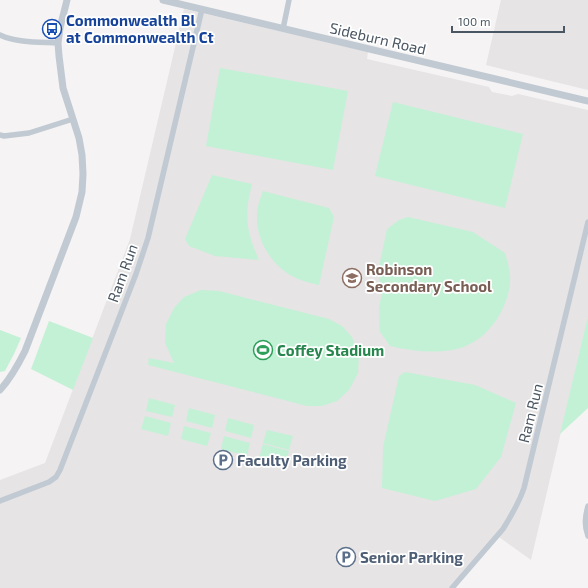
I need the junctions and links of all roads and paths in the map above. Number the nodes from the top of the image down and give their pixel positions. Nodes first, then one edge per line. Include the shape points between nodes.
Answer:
1 (67, 0) edge
2 (163, 0) edge
3 (290, 0) edge
4 (202, 9) junction
5 (282, 29) junction
6 (0, 35) edge
7 (58, 43) junction
8 (588, 101) edge
9 (73, 119) junction
10 (0, 135) edge
11 (588, 222) edge
12 (0, 390) edge
13 (0, 501) edge
14 (588, 506) edge
15 (588, 536) edge
16 (452, 588) edge

1 - 7 street
2 - 4 street, Sideburn Road
3 - 5 street
4 - 5 street, Sideburn Road
4 - 13 street, Ram Run via 148,238 60,470 56,478 49,482
5 - 8 street, Sideburn Road
6 - 7 street via 20,41
7 - 9 street via 63,88
9 - 10 street via 29,133
9 - 12 street via 82,155 82,192 79,205 25,351
11 - 16 street, Ram Run via 520,500 503,529
14 - 15 street via 585,524

